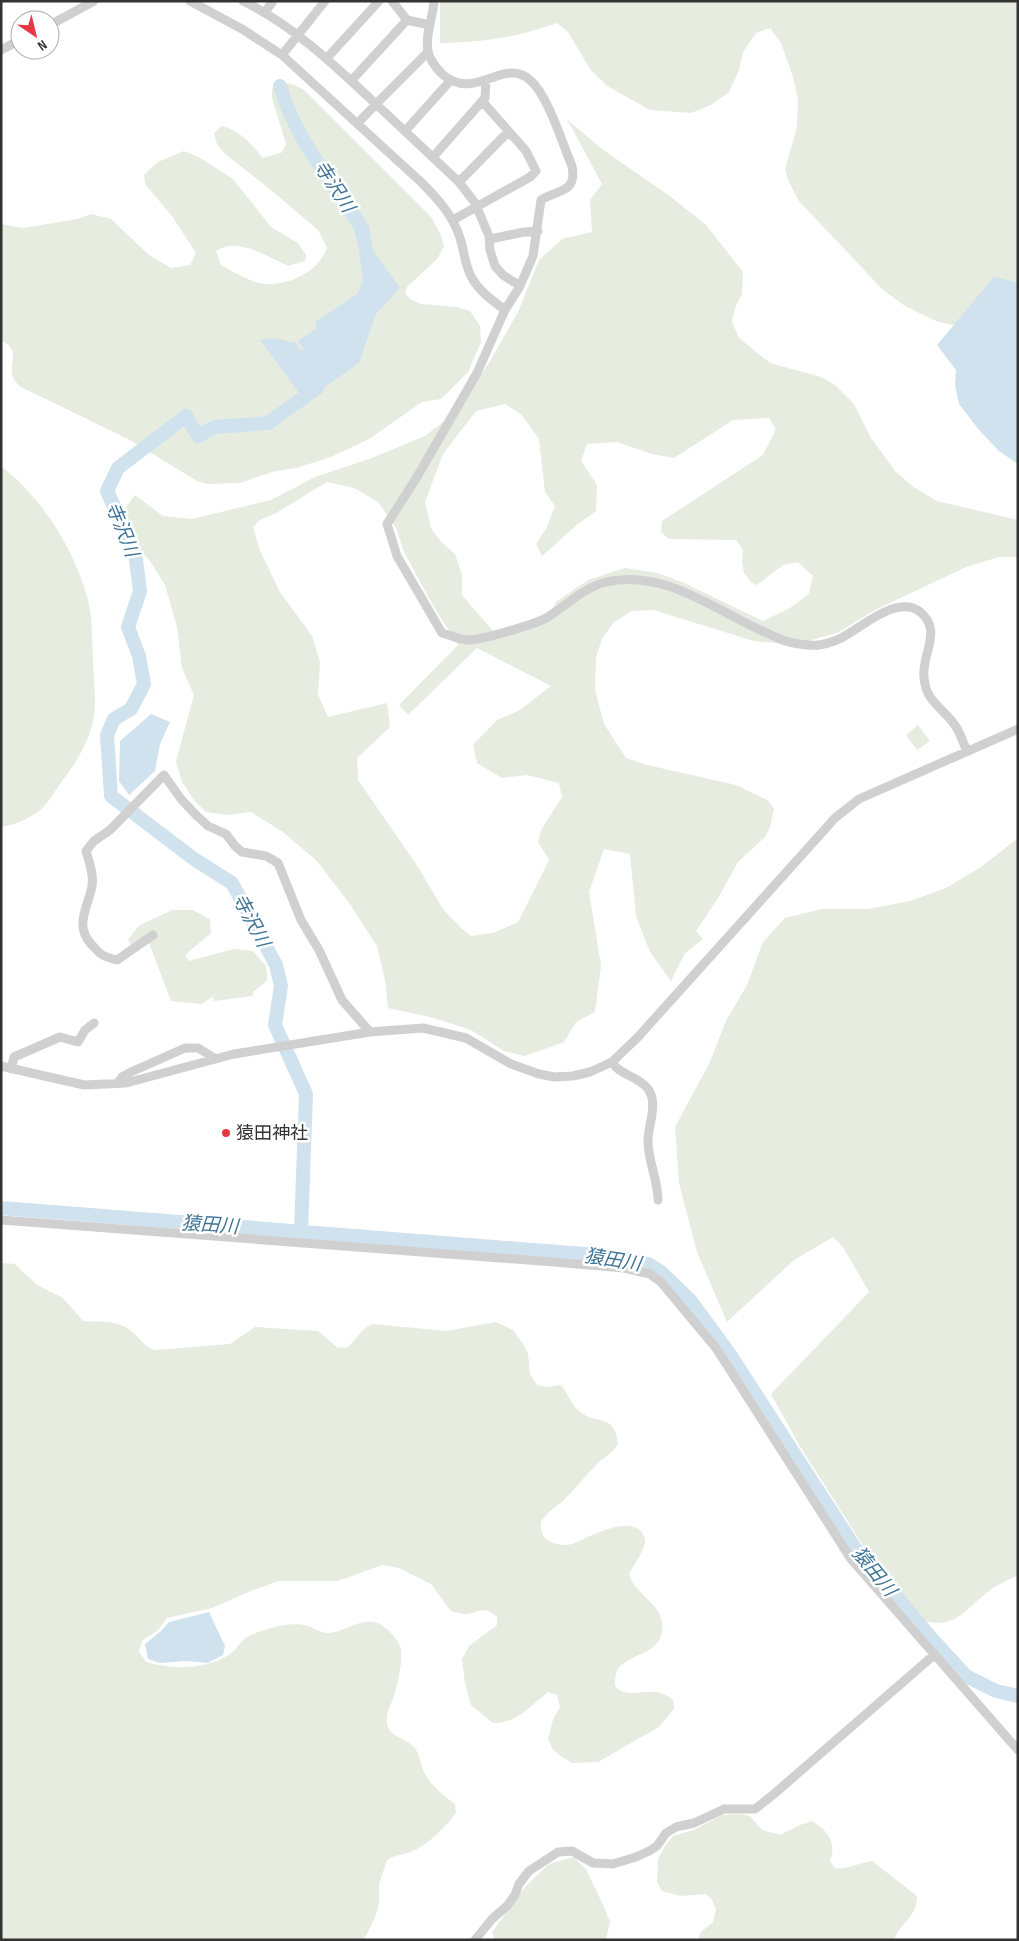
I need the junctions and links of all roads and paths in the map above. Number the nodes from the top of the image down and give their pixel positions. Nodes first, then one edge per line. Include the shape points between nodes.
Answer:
1 (94, 1) edge
2 (190, 1) edge
3 (243, 1) edge
4 (273, 1) edge
5 (325, 1) edge
6 (379, 1) edge
7 (392, 1) edge
8 (434, 1) edge
9 (265, 12) junction
10 (60, 20) edge
11 (407, 20) junction
12 (430, 25) junction
13 (299, 35) junction
14 (428, 52) junction
15 (282, 55) junction
16 (327, 58) junction
17 (486, 80) junction
18 (351, 81) junction
19 (450, 81) junction
20 (482, 101) junction
21 (376, 104) junction
22 (358, 123) junction
23 (406, 130) junction
24 (508, 132) junction
25 (433, 157) junction
26 (459, 182) junction
27 (477, 206) junction
28 (452, 220) junction
29 (538, 231) junction
30 (490, 239) junction
31 (520, 286) junction
32 (505, 310) junction
33 (1018, 729) edge
34 (967, 751) junction
35 (153, 935) dead end
36 (94, 1023) dead end
37 (370, 1032) junction
38 (216, 1058) junction
39 (612, 1062) junction
40 (6, 1068) edge
41 (118, 1083) junction
42 (658, 1200) dead end
43 (1, 1220) edge
44 (934, 1655) junction
45 (1018, 1750) edge
46 (475, 1940) edge

1 - 10 street
2 - 15 street
3 - 9 street
4 - 9 street
5 - 13 street
6 - 16 street
7 - 11 street
8 - 12 street
9 - 13 street
11 - 12 street
11 - 18 street
12 - 14 street
13 - 15 street
13 - 16 street
14 - 19 street via 437,70
14 - 21 street
15 - 22 street
16 - 18 street
17 - 19 street via 467,84
17 - 20 street
17 - 29 street via 508,73 531,80 544,97 572,166 574,176 570,186 541,200
18 - 21 street
19 - 23 street
20 - 24 street
20 - 25 street
21 - 22 street
21 - 23 street
22 - 28 street via 427,188
23 - 25 street
24 - 26 street
24 - 27 street via 526,151 536,170 530,177
25 - 26 street
26 - 27 street
27 - 28 street
27 - 30 street
28 - 32 street via 460,235 470,276
29 - 30 street
29 - 31 street via 533,256
30 - 31 street via 495,266
31 - 32 street
32 - 34 street via 477,373 388,524 397,556 442,633 467,640 530,624 548,617 582,592 604,582 626,578 677,588 781,639 805,644 820,645 846,635 878,614 911,607 919,611 932,630 924,678 931,700 955,724
33 - 34 street
34 - 39 street via 859,799 836,818
35 - 37 street via 117,960 102,956 84,936 82,923 92,885 86,851 164,775 196,816 208,826 226,834 242,852 266,856 278,863 300,920 319,950 342,1000
36 - 40 street via 78,1042 60,1037 14,1057
37 - 38 street
37 - 39 street via 423,1028 441,1031 466,1038 511,1064 555,1077 590,1072
38 - 41 street
38 - 41 street via 198,1048 185,1048 131,1072
39 - 42 street via 617,1070 642,1082 650,1092 648,1140
40 - 41 street via 84,1085
43 - 44 street via 541,1261 624,1268 650,1274 672,1294 716,1348 851,1559
44 - 45 street
44 - 46 street via 755,1808 724,1809 694,1823 676,1827 649,1851 613,1864 593,1863 572,1850 558,1852 529,1871 515,1896

